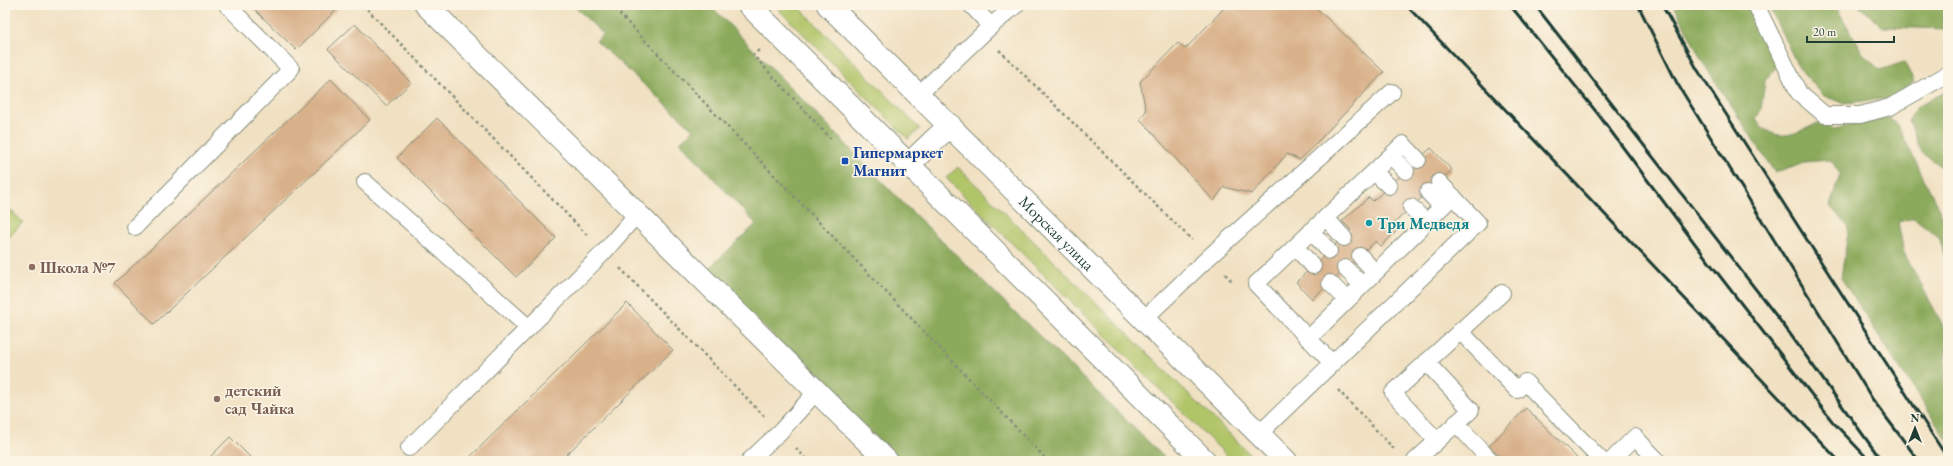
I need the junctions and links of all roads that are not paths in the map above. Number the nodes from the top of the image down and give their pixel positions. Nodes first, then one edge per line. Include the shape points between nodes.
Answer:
1 (227, 5) edge
2 (426, 5) edge
3 (749, 5) edge
4 (828, 5) edge
5 (971, 5) edge
6 (1016, 5) edge
7 (1756, 5) edge
8 (987, 30) junction
9 (1948, 74) edge
10 (1392, 92) dead end
11 (918, 94) junction
12 (950, 125) junction
13 (1391, 156) junction
14 (1418, 160) dead end
15 (908, 165) junction
16 (1406, 171) dead end
17 (1374, 172) junction
18 (365, 182) dead end
19 (1389, 186) dead end
20 (1434, 187) dead end
21 (1447, 202) junction
22 (1412, 207) dead end
23 (637, 214) junction
24 (1326, 218) junction
25 (1426, 222) junction
26 (135, 227) dead end
27 (1311, 232) junction
28 (1344, 238) dead end
29 (1295, 247) junction
30 (1329, 251) dead end
31 (1360, 256) dead end
32 (1313, 266) dead end
33 (1346, 268) dead end
34 (1375, 272) junction
35 (1330, 283) dead end
36 (1362, 286) junction
37 (1502, 293) dead end
38 (1347, 300) junction
39 (1144, 319) junction
40 (529, 328) junction
41 (1460, 331) junction
42 (1308, 338) junction
43 (1426, 362) junction
44 (1327, 368) junction
45 (816, 392) junction
46 (1456, 423) junction
47 (1259, 434) junction
48 (1437, 441) junction
49 (409, 448) dead end
50 (1652, 459) edge
51 (749, 461) edge
52 (886, 461) edge
53 (1205, 461) edge
54 (1286, 461) edge
55 (1415, 461) edge
56 (1491, 461) edge
57 (1602, 461) edge
58 (1611, 461) edge

1 - 26 lane via 291,69
2 - 23 main road
3 - 15 main road
4 - 11 main road, Морская улица
5 - 8 lane
6 - 8 lane
7 - 9 lane via 1799,93 1825,115 1860,115 1890,107
8 - 11 lane
10 - 39 lane
11 - 12 main road, Морская улица
12 - 15 main road
12 - 39 main road, Морская улица
13 - 14 lane via 1403,144
13 - 16 lane
13 - 17 lane
15 - 53 main road
17 - 19 lane
17 - 24 lane
18 - 40 lane
20 - 21 lane
21 - 25 lane
21 - 44 lane via 1478,223
22 - 25 lane
23 - 40 lane via 604,252
23 - 45 main road
24 - 27 lane
24 - 28 lane
25 - 34 lane
27 - 29 lane
27 - 30 lane
29 - 32 lane
29 - 42 lane via 1256,284
31 - 34 lane
33 - 36 lane
34 - 36 lane
35 - 38 lane
36 - 38 lane
37 - 41 lane
38 - 42 lane
39 - 47 main road, Морская улица
40 - 49 lane
41 - 43 lane
41 - 57 lane via 1517,390 1525,382
42 - 44 lane
43 - 46 lane via 1471,410
43 - 48 lane via 1393,393
44 - 47 lane
45 - 51 lane via 780,432
45 - 52 main road
46 - 48 lane
46 - 56 lane
47 - 54 main road, Морская улица
48 - 55 lane
50 - 58 lane via 1635,437

